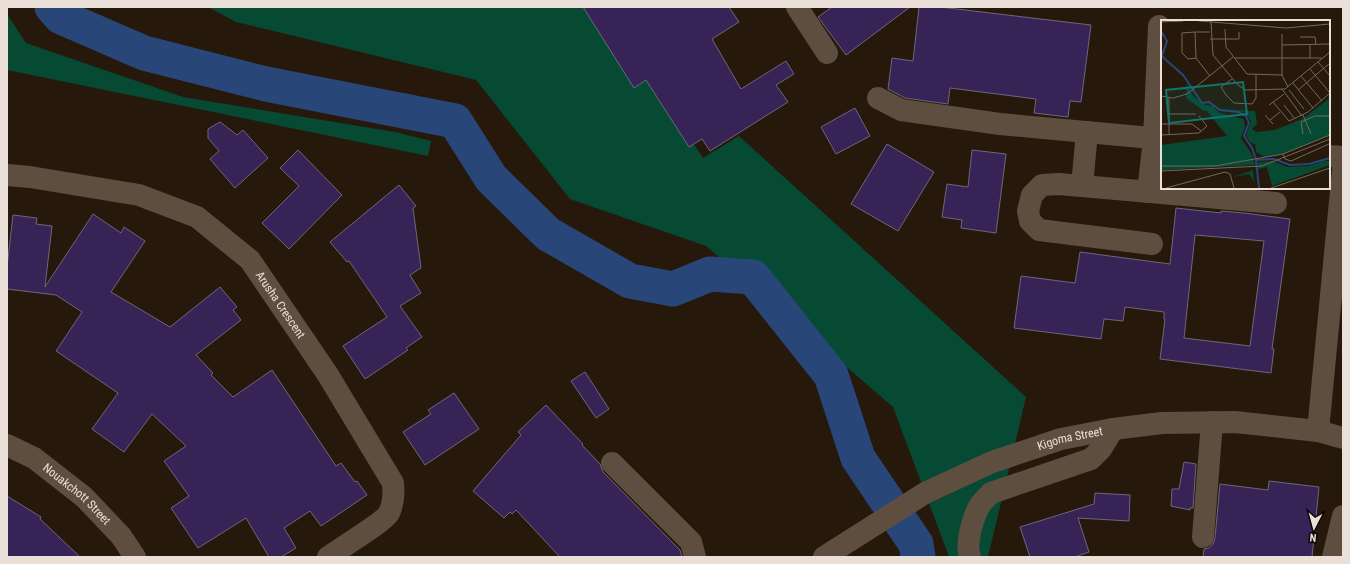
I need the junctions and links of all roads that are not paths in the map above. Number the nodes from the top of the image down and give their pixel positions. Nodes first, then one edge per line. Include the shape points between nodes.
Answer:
1 (797, 7) edge
2 (1159, 26) dead end
3 (827, 53) dead end
4 (878, 98) dead end
5 (1087, 132) junction
6 (1158, 139) edge
7 (1330, 156) edge
8 (1343, 157) edge
9 (1343, 170) edge
10 (7, 175) edge
11 (1082, 186) junction
12 (1148, 192) junction
13 (1276, 203) dead end
14 (1152, 244) dead end
15 (1212, 422) junction
16 (1113, 429) junction
17 (1318, 431) junction
18 (1343, 438) edge
19 (7, 445) edge
20 (612, 463) dead end
21 (1343, 516) edge
22 (1203, 537) dead end
23 (135, 557) edge
24 (328, 557) edge
25 (695, 557) edge
26 (824, 557) edge
27 (970, 557) edge
28 (1333, 557) edge

1 - 3 street
2 - 6 street
4 - 5 street via 901,110 1000,124
5 - 6 street
5 - 11 street
6 - 12 street
7 - 8 street
9 - 17 street
10 - 24 street, Arusha Crescent via 138,195 197,217 250,260 328,375 393,483 394,498 389,515
11 - 12 street
11 - 14 street via 1042,185 1032,195 1028,211 1030,221 1039,230
12 - 13 street
15 - 16 street, Kigoma Street via 1162,423
15 - 17 street, Kigoma Street
15 - 22 street
16 - 26 street, Kigoma Street via 1061,439 992,462 925,493
16 - 27 street via 1101,449 1091,459 991,493 981,504 972,522 968,552
17 - 18 street, Kigoma Street
19 - 23 street, Nouakchott Street via 34,458 84,497 122,536
20 - 25 street via 691,542
21 - 28 street

